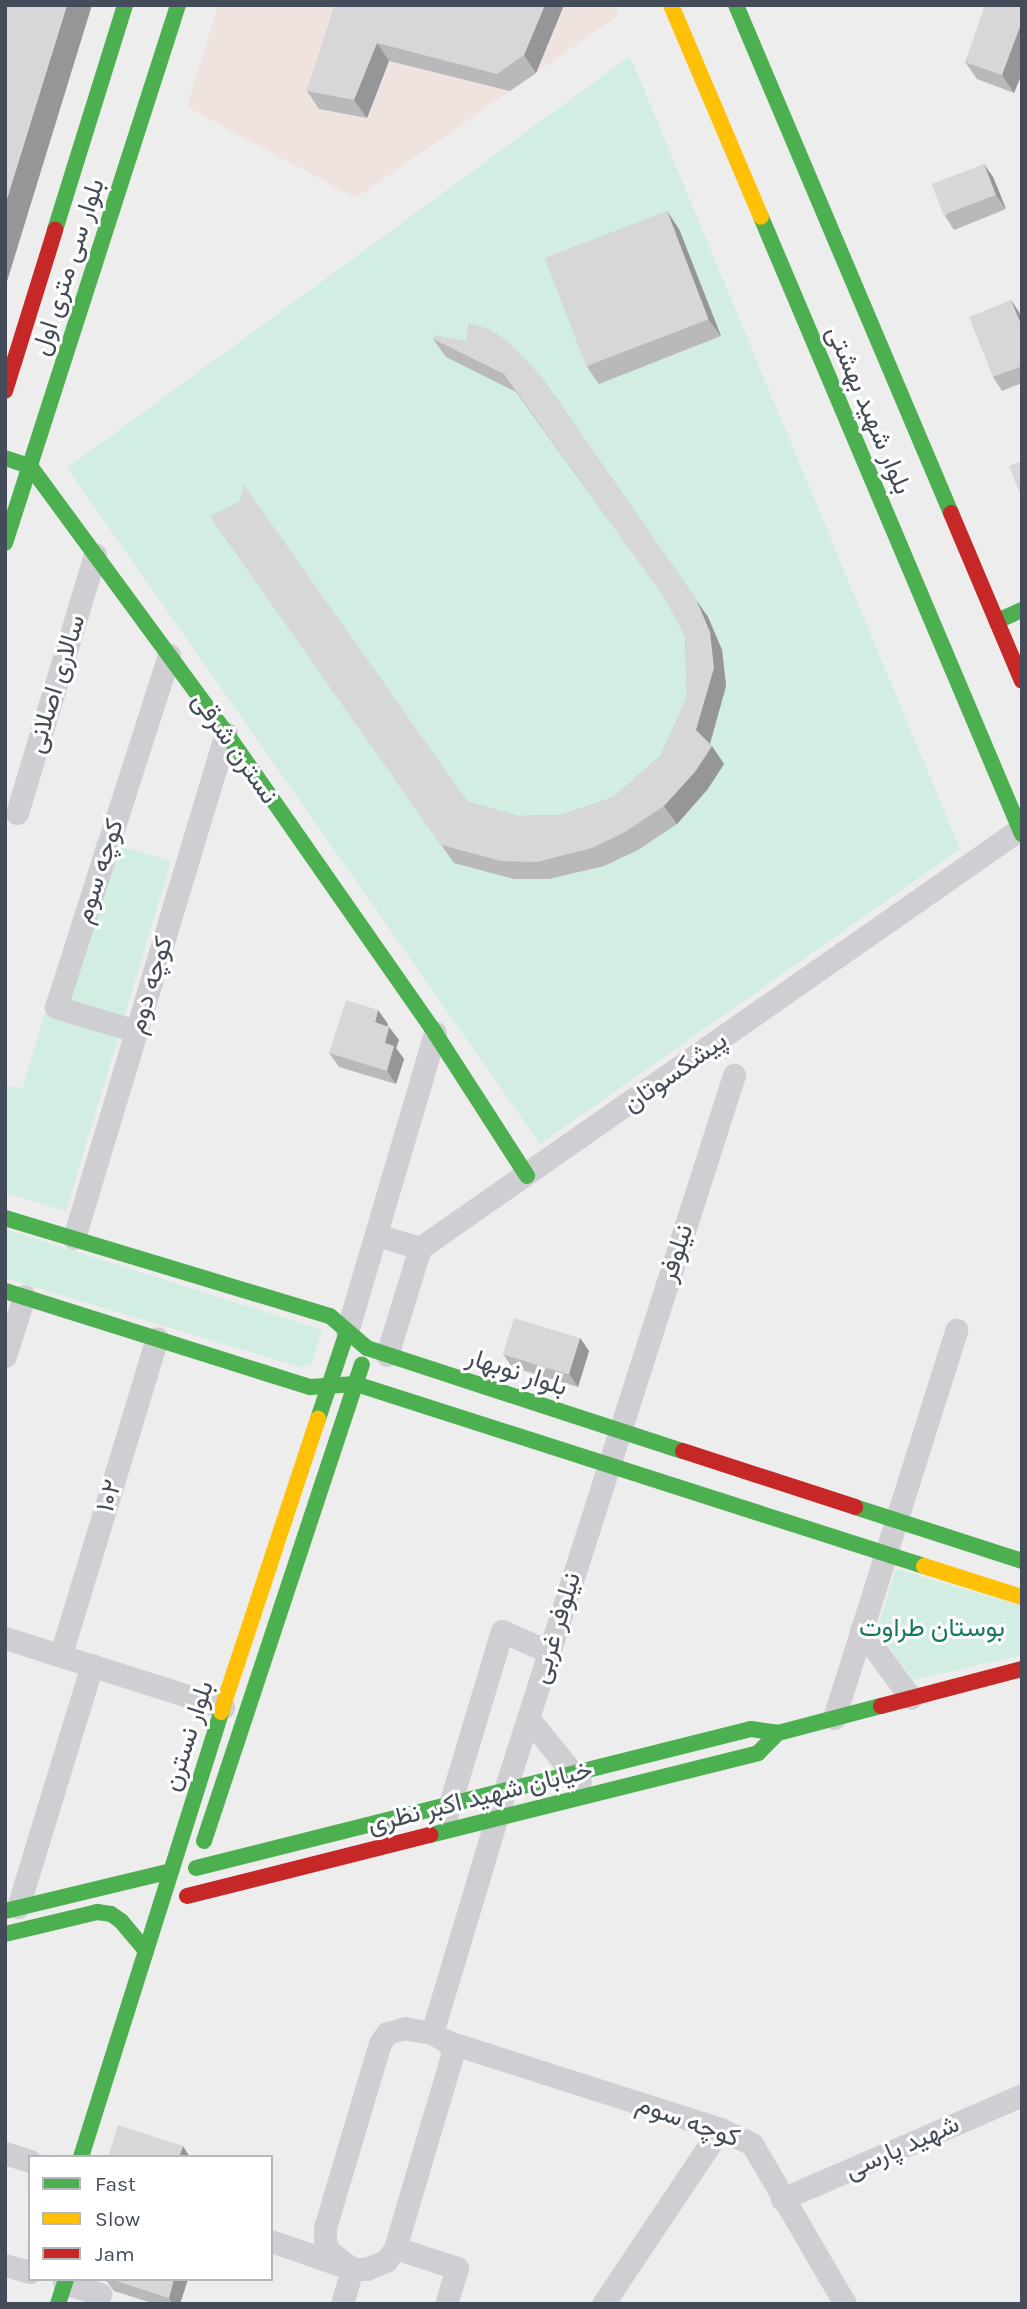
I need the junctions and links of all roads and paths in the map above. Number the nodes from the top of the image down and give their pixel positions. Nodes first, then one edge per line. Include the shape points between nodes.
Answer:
1 (125, 5) edge
2 (178, 5) edge
3 (671, 5) edge
4 (736, 5) edge
5 (838, 246) junction
6 (834, 267) dead end
7 (787, 279) junction
8 (811, 286) dead end
9 (873, 382) dead end
10 (5, 391) edge
11 (900, 393) junction
12 (855, 396) dead end
13 (846, 417) junction
14 (5, 458) edge
15 (30, 466) junction
16 (8, 523) edge
17 (5, 543) edge
18 (95, 555) junction
19 (1022, 610) edge
20 (997, 621) junction
21 (169, 655) junction
22 (1022, 681) edge
23 (226, 733) junction
24 (17, 814) dead end
25 (1021, 832) edge
26 (136, 1031) junction
27 (435, 1033) junction
28 (734, 1075) dead end
29 (527, 1176) junction
30 (5, 1218) edge
31 (377, 1235) junction
32 (74, 1238) junction
33 (420, 1248) junction
34 (15, 1293) edge
35 (956, 1330) dead end
36 (347, 1332) junction
37 (157, 1338) junction
38 (377, 1352) junction
39 (5, 1356) edge
40 (356, 1384) junction
41 (330, 1386) junction
42 (619, 1431) junction
43 (607, 1466) junction
44 (895, 1519) junction
45 (884, 1553) junction
46 (1022, 1561) edge
47 (1022, 1597) edge
48 (861, 1630) junction
49 (5, 1638) edge
50 (549, 1651) junction
51 (61, 1654) junction
52 (92, 1665) junction
53 (1021, 1670) edge
54 (911, 1698) junction
55 (223, 1707) junction
56 (528, 1718) junction
57 (834, 1718) junction
58 (778, 1733) junction
59 (573, 1774) junction
60 (505, 1790) junction
61 (591, 1795) junction
62 (450, 1804) junction
63 (497, 1818) junction
64 (443, 1832) junction
65 (195, 1868) junction
66 (171, 1871) junction
67 (184, 1902) joint
68 (12, 1909) edge
69 (5, 1934) edge
70 (146, 1951) junction
71 (440, 2038) junction
72 (1022, 2095) edge
73 (720, 2129) junction
74 (5, 2153) edge
75 (82, 2155) edge
76 (28, 2160) edge
77 (782, 2199) junction
78 (273, 2242) edge
79 (395, 2248) junction
80 (5, 2265) edge
81 (352, 2269) junction
82 (28, 2271) edge
83 (60, 2286) edge
84 (101, 2292) edge
85 (342, 2304) edge
86 (446, 2304) edge
87 (603, 2304) edge
88 (845, 2304) edge

1 - 10 main road, بلوار سی متری اول
2 - 15 main road, بلوار سی متری اول
3 - 7 main road, بلوار شهید بهشتی
4 - 5 main road, بلوار شهید بهشتی
5 - 6 main road
5 - 11 main road, بلوار شهید بهشتی
7 - 8 main road via 795,285
7 - 13 main road, بلوار شهید بهشتی
9 - 11 main road via 883,382
11 - 20 main road, بلوار شهید بهشتی
12 - 13 main road
13 - 25 main road, بلوار شهید بهشتی
14 - 15 main road
15 - 16 main road, بلوار سی متری اول
15 - 18 main road, نسترن شرقی
16 - 17 main road, بلوار سی متری اول
18 - 21 main road, نسترن شرقی
18 - 24 street, سالاری اصلانی
19 - 20 main road
20 - 22 main road, بلوار شهید بهشتی
21 - 23 main road, نسترن شرقی
21 - 26 street, کوچه سوم via 56,1007
23 - 26 street, کوچه دوم
23 - 27 main road, نسترن شرقی
25 - 29 street, پیشکسوتان
26 - 32 street, کوچه دوم
27 - 29 main road, نسترن شرقی
27 - 31 street
28 - 42 street, نیلوفر
29 - 33 street, پیشکسوتان
30 - 32 main road, بلوار نوبهار
31 - 33 street
31 - 36 street
32 - 36 main road, بلوار نوبهار via 330,1316
33 - 38 street
34 - 37 main road
34 - 39 street
35 - 44 street
36 - 38 main road, بلوار نوبهار
36 - 41 main road, بلوار نسترن
37 - 41 main road via 310,1387
37 - 51 street, ۱۰۲
38 - 40 main road, بلوار نسترن
38 - 42 main road, بلوار نوبهار
40 - 41 main road
40 - 43 main road
40 - 65 main road, بلوار نسترن
41 - 55 main road, بلوار نسترن
42 - 43 street, نیلوفر
42 - 44 main road, بلوار نوبهار
43 - 45 main road
43 - 50 street, نیلوفر غربی
44 - 45 street
44 - 46 main road, بلوار نوبهار
45 - 47 main road
45 - 48 street
48 - 54 street
48 - 57 street
49 - 51 street
50 - 56 street, نیلوفر غربی
50 - 62 street via 502,1631
51 - 52 street
52 - 55 street
52 - 68 street
53 - 54 main road, خیابان شهید اکبر نظری
54 - 57 main road, خیابان شهید اکبر نظری
55 - 66 main road, بلوار نسترن
56 - 59 street
56 - 60 street, نیلوفر غربی
57 - 58 main road, خیابان شهید اکبر نظری
58 - 59 main road, خیابان شهید اکبر نظری via 751,1729
58 - 61 main road, خیابان شهید اکبر نظری via 758,1753
59 - 60 main road, خیابان شهید اکبر نظری
59 - 61 street
60 - 62 main road, خیابان شهید اکبر نظری
60 - 63 street, نیلوفر غربی
61 - 63 main road, خیابان شهید اکبر نظری
62 - 64 street
62 - 65 main road, خیابان شهید اکبر نظری
63 - 64 main road, خیابان شهید اکبر نظری
63 - 71 street, نیلوفر غربی
64 - 67 main road, خیابان شهید اکبر نظری
65 - 67 main road, بلوار نسترن
66 - 68 main road
66 - 70 main road, بلوار نسترن
69 - 70 main road via 97,1912 121,1920
70 - 75 main road, بلوار نسترن
71 - 73 street, کوچه سوم
71 - 79 street, نیلوفر غربی via 453,2052
71 - 81 street, کوچه سوم via 405,2028 387,2033 380,2043 325,2227 329,2250
72 - 77 street, شهید پارسی
73 - 77 street, کوچه سوم via 752,2144
73 - 87 street
74 - 76 street
77 - 88 street, کوچه سوم
78 - 81 street
79 - 81 street via 377,2266
79 - 86 street via 457,2268
80 - 82 street
81 - 85 street
83 - 84 street

